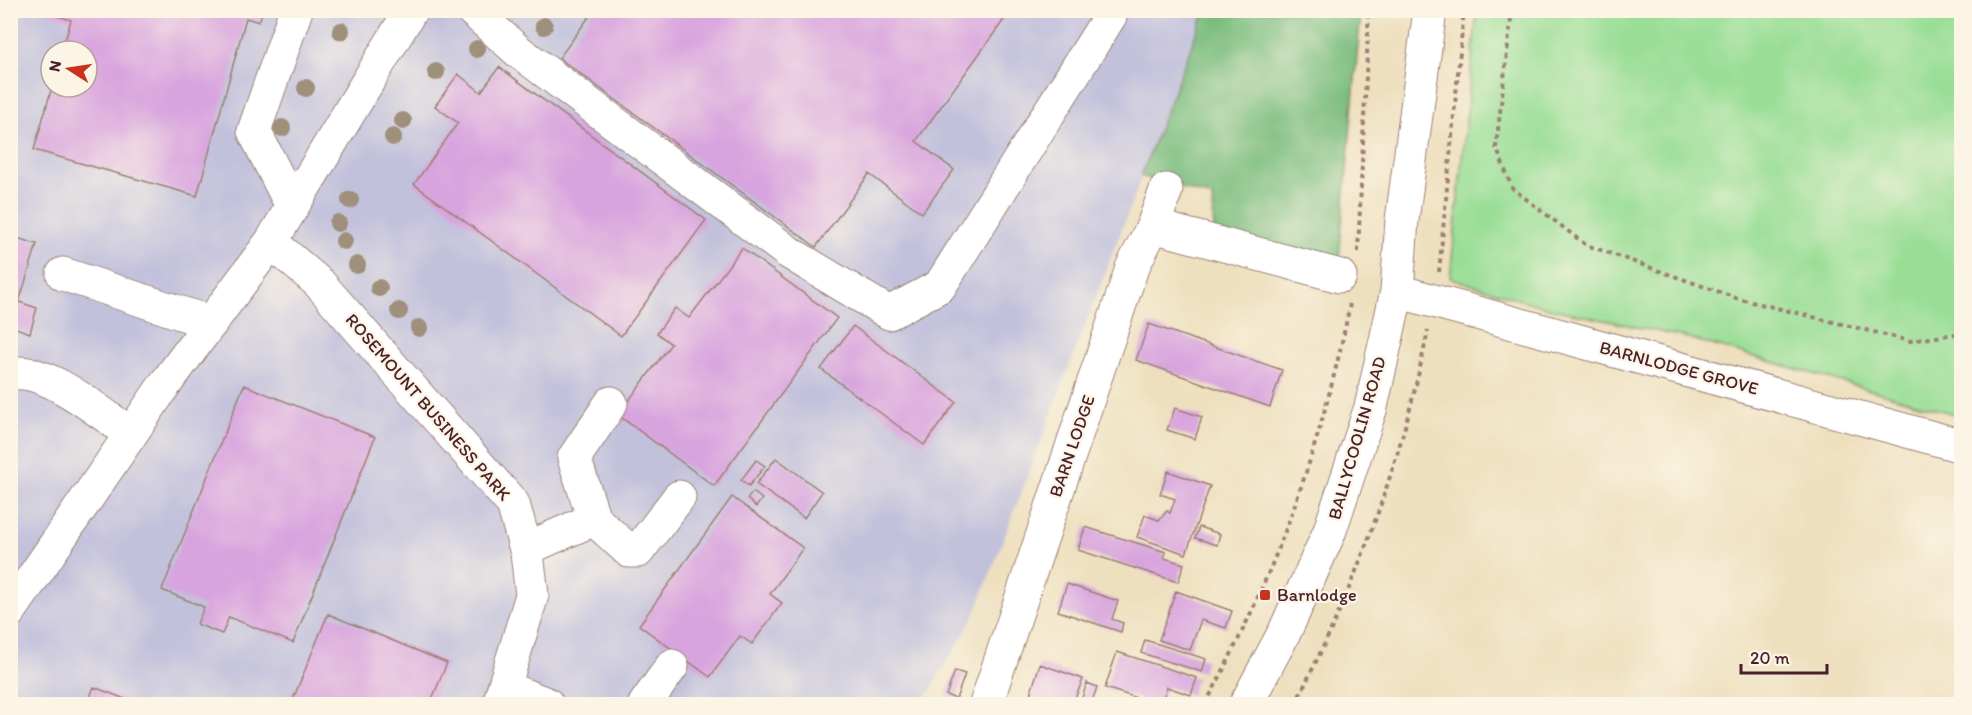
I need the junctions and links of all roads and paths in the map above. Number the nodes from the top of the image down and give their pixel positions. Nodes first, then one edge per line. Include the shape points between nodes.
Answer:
1 (296, 10) edge
2 (411, 10) edge
3 (472, 10) edge
4 (1370, 10) edge
5 (1430, 10) edge
6 (1512, 10) edge
7 (1110, 16) dead end
8 (1166, 190) dead end
9 (292, 206) junction
10 (1153, 226) junction
11 (271, 243) junction
12 (63, 274) dead end
13 (1350, 279) junction
14 (1396, 291) junction
15 (211, 323) junction
16 (1962, 333) edge
17 (10, 374) edge
18 (611, 402) dead end
19 (131, 434) junction
20 (1962, 446) edge
21 (679, 497) dead end
22 (594, 519) junction
23 (526, 549) junction
24 (10, 611) edge
25 (672, 666) dead end
26 (502, 696) edge
27 (547, 705) edge
28 (645, 705) edge
29 (986, 705) edge
30 (1205, 705) edge
31 (1246, 705) edge

1 - 9 street via 254,131
2 - 9 street
3 - 7 street via 518,51 788,252 889,313 940,286
4 - 13 path
5 - 14 street, BALLYCOOLIN ROAD
6 - 16 path via 1496,147 1512,188 1586,245 1736,298 1910,341
8 - 10 street, BARN LODGE
9 - 11 street
10 - 13 street
10 - 29 street, BARN LODGE via 1128,279
11 - 15 street
11 - 23 street, ROSEMOUNT BUSINESS PARK via 319,283 513,504
12 - 15 street
13 - 30 path via 1327,407 1293,514 1275,561
14 - 20 street, BARNLODGE GROVE
14 - 31 street, BALLYCOOLIN ROAD via 1371,407 1329,533
15 - 19 street
17 - 19 street via 45,378
18 - 22 street via 574,458
19 - 24 street
21 - 22 street via 638,551 629,551
22 - 23 street
23 - 26 street, ROSEMOUNT BUSINESS PARK via 532,595
25 - 28 street
26 - 27 street

